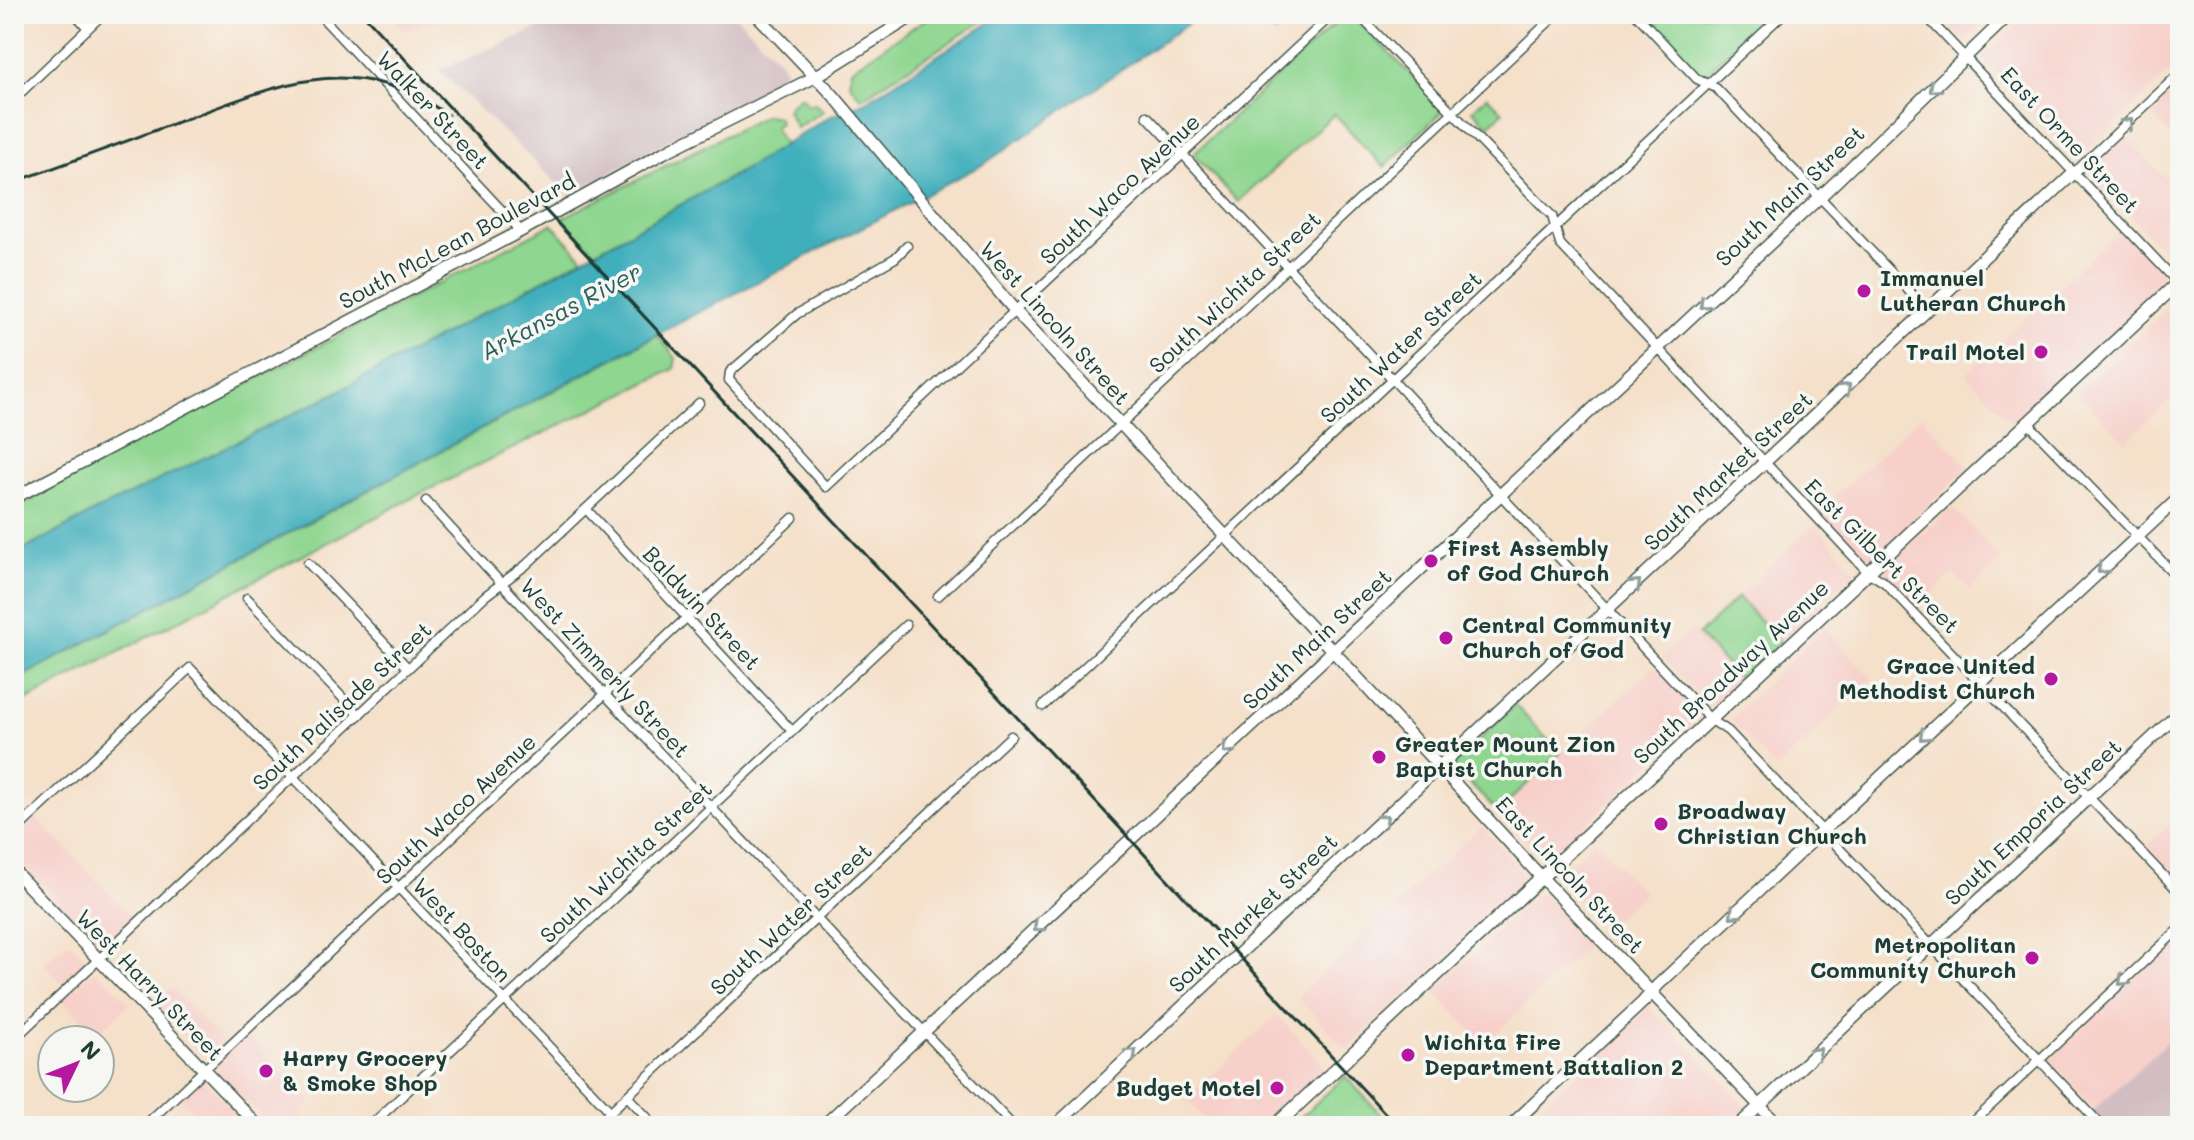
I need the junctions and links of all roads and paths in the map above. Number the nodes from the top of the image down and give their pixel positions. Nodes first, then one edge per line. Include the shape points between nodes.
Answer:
1 (75, 14) edge
2 (103, 14) edge
3 (319, 14) edge
4 (756, 14) edge
5 (916, 14) edge
6 (1333, 14) edge
7 (1358, 14) edge
8 (1557, 14) edge
9 (1636, 14) edge
10 (1783, 14) edge
11 (1924, 14) edge
12 (2010, 14) edge
13 (88, 28) junction
14 (1966, 57) junction
15 (2180, 73) edge
16 (815, 77) junction
17 (1707, 85) junction
18 (14, 99) edge
19 (1454, 113) junction
20 (1147, 116) dead end
21 (1184, 154) junction
22 (2075, 172) junction
23 (1819, 198) junction
24 (1555, 228) junction
25 (521, 231) junction
26 (907, 246) dead end
27 (1289, 267) junction
28 (2179, 282) edge
29 (1928, 311) junction
30 (1016, 312) junction
31 (1658, 347) junction
32 (1393, 380) junction
33 (699, 403) dead end
34 (2028, 423) junction
35 (1120, 424) junction
36 (1766, 463) junction
37 (1500, 495) junction
38 (2180, 497) edge
39 (14, 498) edge
40 (426, 501) dead end
41 (586, 509) junction
42 (793, 518) dead end
43 (1225, 536) junction
44 (2138, 536) junction
45 (308, 563) dead end
46 (1868, 572) junction
47 (2180, 580) edge
48 (501, 584) junction
49 (938, 596) dead end
50 (247, 598) dead end
51 (1608, 610) junction
52 (686, 618) junction
53 (906, 625) dead end
54 (1333, 651) junction
55 (408, 668) junction
56 (1981, 683) junction
57 (604, 695) junction
58 (1043, 706) dead end
59 (2180, 712) edge
60 (359, 715) junction
61 (1710, 719) junction
62 (792, 731) junction
63 (1011, 736) dead end
64 (1440, 766) junction
65 (293, 777) junction
66 (2090, 797) junction
67 (711, 807) junction
68 (1823, 831) junction
69 (14, 832) edge
70 (14, 871) edge
71 (1542, 878) junction
72 (398, 889) junction
73 (2180, 893) edge
74 (819, 918) junction
75 (2180, 928) edge
76 (1931, 945) junction
77 (98, 959) junction
78 (1652, 991) junction
79 (503, 1000) junction
80 (925, 1032) junction
81 (14, 1039) edge
82 (2040, 1060) junction
83 (205, 1070) junction
84 (627, 1096) junction
85 (1760, 1105) junction
86 (610, 1111) junction
87 (144, 1126) edge
88 (258, 1126) edge
89 (370, 1126) edge
90 (595, 1126) edge
91 (655, 1126) edge
92 (823, 1126) edge
93 (1013, 1126) edge
94 (1055, 1126) edge
95 (1275, 1126) edge
96 (1510, 1126) edge
97 (1738, 1126) edge
98 (1779, 1126) edge
99 (1969, 1126) edge
100 (2102, 1126) edge

1 - 13 street
2 - 13 street
3 - 25 street, Walker Street
4 - 16 street, West Lincoln Street
5 - 16 street, South McLean Boulevard
6 - 21 street, South Waco Avenue
7 - 19 street, East Gilbert Street
8 - 19 street, South Wichita Street
9 - 17 street
10 - 17 street, South Water Street
11 - 14 street, East Orme Street
12 - 14 street, South Main Street
13 - 18 street
14 - 22 street, East Orme Street
14 -> 23 street, South Main Street
22 -> 15 street, South Market Street
16 - 25 street, South McLean Boulevard
16 - 30 street, West Lincoln Street
17 - 23 street via 1716,88
17 - 24 street, South Water Street
19 - 24 street, East Gilbert Street via 1552,216
19 - 27 street, South Wichita Street
20 - 21 street
21 - 27 street
21 - 30 street, South Waco Avenue
22 - 28 street, East Orme Street
22 - 29 street, South Market Street
23 - 29 street
23 -> 31 street, South Main Street
24 - 31 street, East Gilbert Street via 1560,244
24 - 32 street, South Water Street
25 - 39 street, South McLean Boulevard
26 - 30 street, South Waco Avenue via 779,327 730,372 729,380 826,487
27 - 32 street
27 - 35 street, South Wichita Street
28 - 34 main road, South Broadway Avenue
36 -> 29 street, South Market Street
30 - 35 street, West Lincoln Street
31 - 36 street, East Gilbert Street
31 - 37 street, South Main Street
32 - 37 street
32 - 43 street, South Water Street
33 - 41 street, South Palisade Street
34 - 44 street
34 - 46 main road, South Broadway Avenue
35 - 43 street, West Lincoln Street
35 - 49 street, South Wichita Street
36 - 46 street, East Gilbert Street
51 -> 36 street, South Market Street
37 - 51 street
37 - 54 street, South Main Street
38 - 44 street
40 - 48 street, West Zimmerly Street
41 - 48 street, South Palisade Street
41 - 52 street, Baldwin Street
42 - 52 street, South Waco Avenue
43 - 54 street, West Lincoln Street
43 - 58 street, South Water Street
44 - 47 street
44 -> 56 street
45 - 55 street
46 - 56 street, East Gilbert Street via 1884,582
46 - 61 main road, South Broadway Avenue
48 - 55 street, South Palisade Street
48 - 57 street, West Zimmerly Street
50 - 60 street
51 - 61 street
51 - 64 street, South Market Street
52 - 57 street, South Waco Avenue
52 - 62 street, Baldwin Street
53 - 62 street, South Wichita Street
54 - 64 street, East Lincoln Street
54 -> 80 street, South Main Street
55 - 60 street, South Palisade Street
56 - 66 street, East Gilbert Street
56 -> 68 street
57 - 67 street, West Zimmerly Street
57 - 72 street, South Waco Avenue
59 - 66 street, South Emporia Street
60 - 65 street, South Palisade Street
61 - 68 street via 1728,731
61 - 71 main road, South Broadway Avenue
62 - 67 street, South Wichita Street
63 - 74 street, South Water Street
64 - 71 street, East Lincoln Street
94 -> 64 street, South Market Street
65 - 69 street, West Boston via 190,668
65 - 72 street, West Boston
65 - 77 street, South Palisade Street
66 - 73 street, East Gilbert Street
66 - 76 street, South Emporia Street
67 - 74 street, West Zimmerly Street
67 - 79 street, South Wichita Street
68 - 76 street
68 -> 78 street
70 - 77 street, West Harry Street
71 - 78 street, East Lincoln Street
71 - 95 main road, South Broadway Avenue
72 - 79 street, West Boston
72 - 83 street, South Waco Avenue
74 - 80 street, West Zimmerly Street
74 - 84 street, South Water Street
75 -> 82 street
76 - 82 street
85 -> 76 street, South Emporia Street
77 - 81 street, South Palisade Street
77 - 83 street, West Harry Street
78 - 85 street, East Lincoln Street
78 - 96 street
79 - 86 street, West Boston
79 - 89 street, South Wichita Street
80 - 92 street, South Main Street
80 - 93 street, West Zimmerly Street
82 - 99 street
82 - 100 street
83 - 87 street, South Waco Avenue
83 - 88 street, West Harry Street
84 - 86 street, South Water Street
84 - 91 street
85 - 97 street, South Emporia Street
85 - 98 street, East Lincoln Street
86 - 90 street, South Water Street

